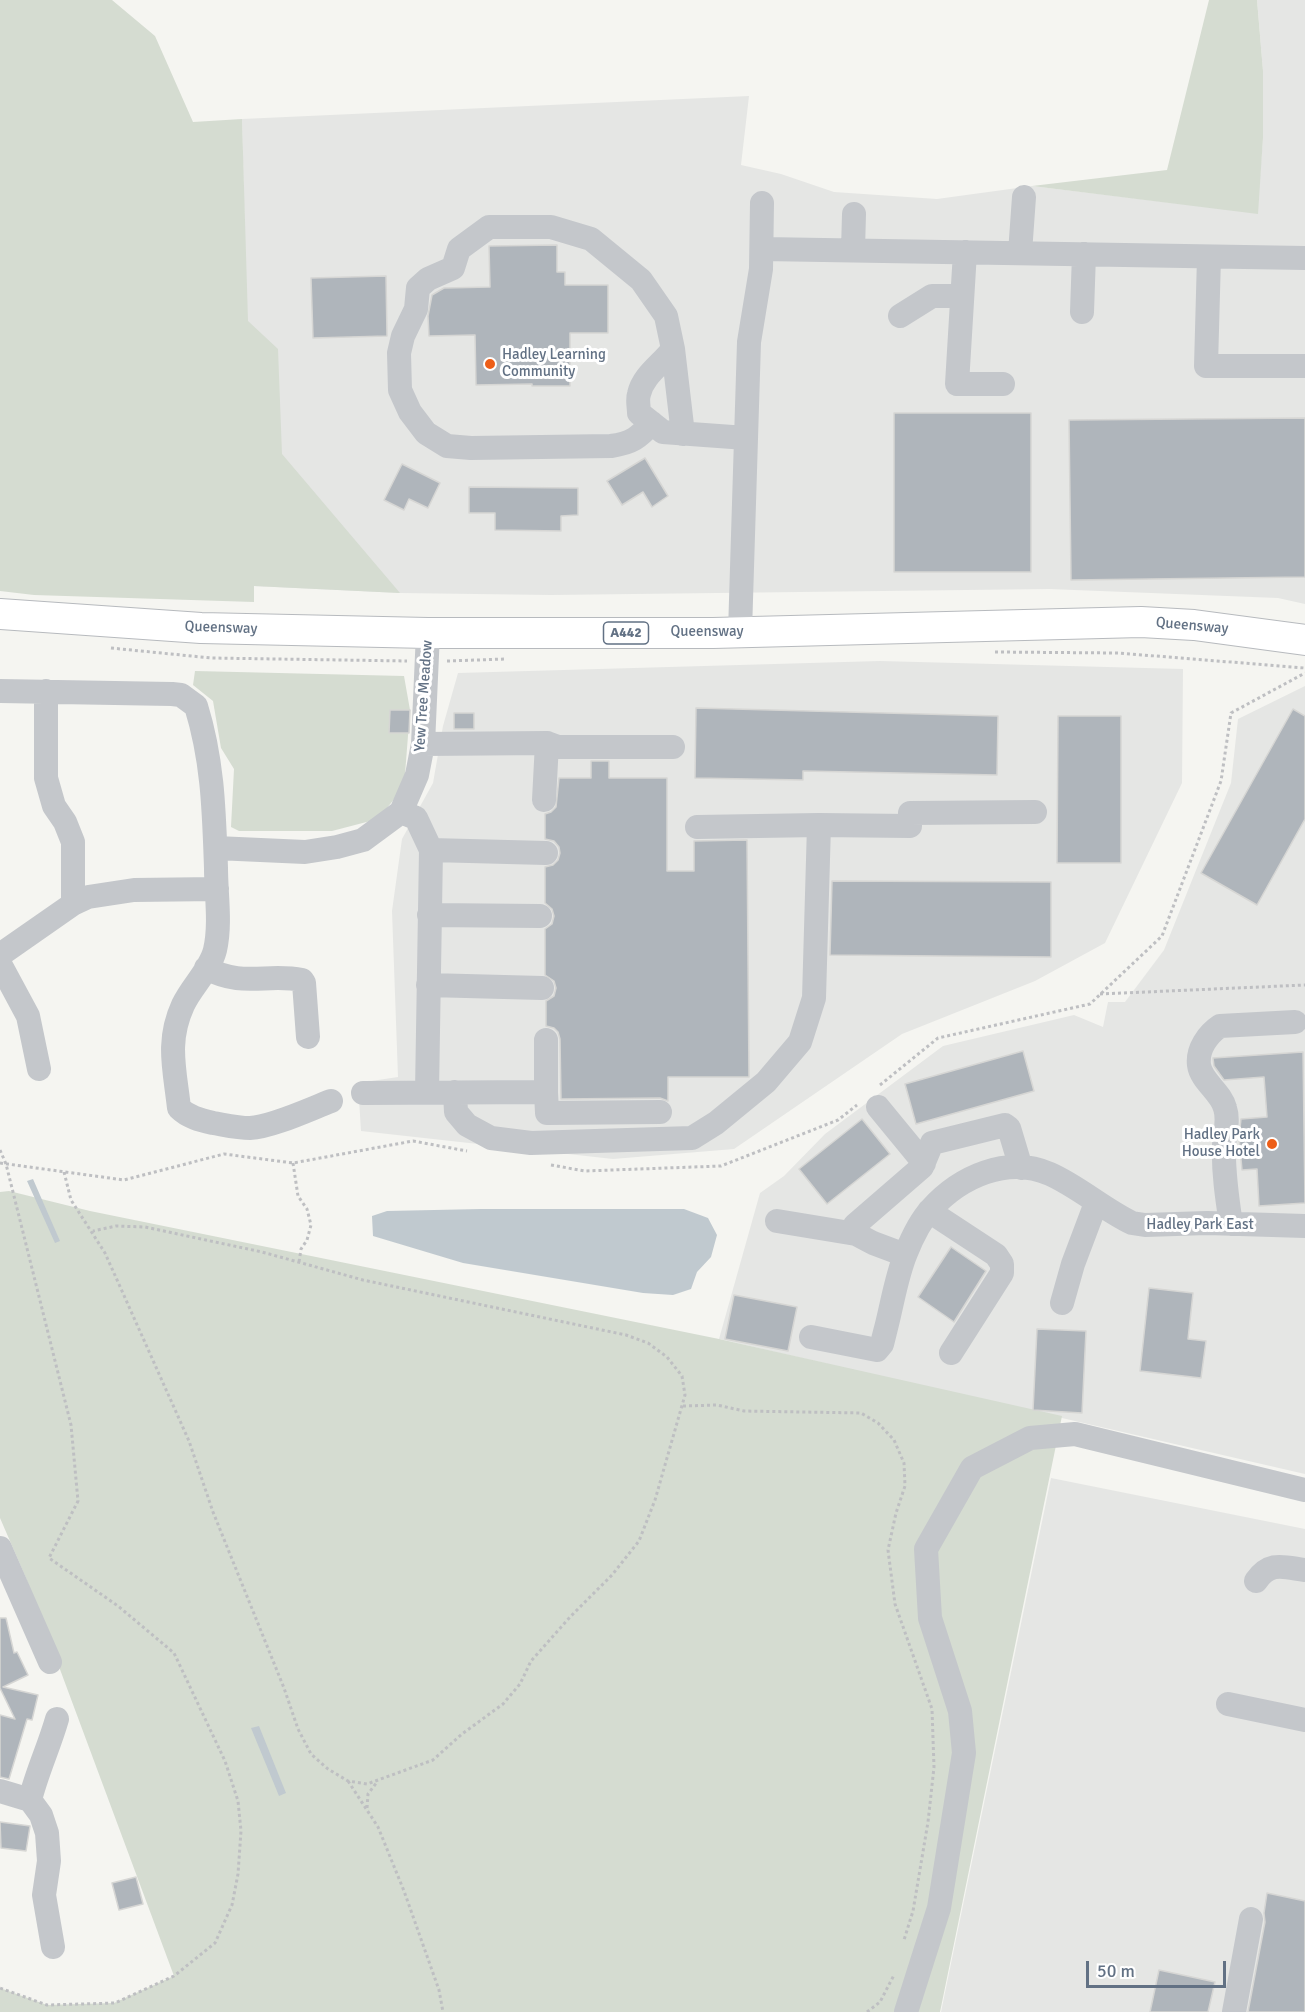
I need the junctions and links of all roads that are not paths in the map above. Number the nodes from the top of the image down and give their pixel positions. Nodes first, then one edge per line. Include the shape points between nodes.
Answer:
1 (1024, 197) dead end
2 (762, 203) dead end
3 (854, 214) dead end
4 (763, 249) junction
5 (853, 250) junction
6 (964, 252) junction
7 (1020, 253) junction
8 (1084, 254) junction
9 (1209, 256) junction
10 (1305, 258) edge
11 (962, 296) junction
12 (1082, 312) dead end
13 (900, 316) dead end
14 (673, 350) junction
15 (1305, 366) edge
16 (1003, 384) dead end
17 (652, 423) junction
18 (683, 434) junction
19 (746, 438) junction
20 (0, 614) edge
21 (740, 632) junction
22 (428, 633) junction
23 (1305, 640) edge
24 (0, 691) edge
25 (46, 691) junction
26 (547, 743) junction
27 (423, 744) junction
28 (673, 747) dead end
29 (544, 800) dead end
30 (401, 812) junction
31 (1035, 812) dead end
32 (819, 825) junction
33 (697, 826) dead end
34 (216, 848) junction
35 (431, 850) junction
36 (546, 853) dead end
37 (217, 889) junction
38 (73, 904) junction
39 (429, 915) junction
40 (540, 916) dead end
41 (0, 955) edge
42 (0, 964) edge
43 (206, 969) junction
44 (428, 985) junction
45 (542, 988) dead end
46 (1294, 1022) dead end
47 (308, 1037) dead end
48 (546, 1040) dead end
49 (39, 1070) dead end
50 (427, 1092) junction
51 (454, 1092) junction
52 (546, 1092) junction
53 (363, 1093) dead end
54 (331, 1101) dead end
55 (870, 1101) road end
56 (660, 1112) dead end
57 (924, 1163) junction
58 (1021, 1168) junction
59 (1096, 1203) junction
60 (929, 1211) junction
61 (777, 1221) dead end
62 (1231, 1224) junction
63 (1305, 1226) edge
64 (856, 1234) junction
65 (905, 1255) junction
66 (1062, 1303) dead end
67 (811, 1336) dead end
68 (951, 1353) dead end
69 (1305, 1490) edge
70 (2, 1561) edge
71 (1305, 1570) edge
72 (1256, 1581) dead end
73 (50, 1662) dead end
74 (1228, 1704) dead end
75 (57, 1719) dead end
76 (1305, 1720) edge
77 (0, 1791) edge
78 (30, 1800) junction
79 (1251, 1919) dead end
80 (54, 1947) dead end
81 (906, 2012) edge
82 (1234, 2012) edge

1 - 7 street
2 - 4 street
3 - 5 street
4 - 5 street
4 - 19 street via 749,342
5 - 6 street
6 - 7 street
6 - 11 street
7 - 8 street
8 - 9 street
8 - 12 street
9 - 10 street
9 - 15 street via 1206,366
11 - 13 street via 932,296
11 - 16 street via 957,384
14 - 17 street via 648,375 639,394 639,413
14 - 17 street via 666,316 641,280 591,239 551,227 489,227 459,249 453,268 418,288 416,309 403,336 399,353 400,390 426,433 447,446 611,446 636,439
14 - 18 street
17 - 18 street via 663,432
18 - 19 street
19 - 21 street
20 - 22 main road, Queensway / A442 via 201,628
21 - 22 main road, Queensway / A442
21 - 23 main road, Queensway / A442 via 1141,622
22 - 27 street, Yew Tree Meadow
24 - 25 street
25 - 34 street via 172,694 181,695 196,706 212,778
25 - 38 street via 46,778 54,806 66,822 73,842
26 - 27 street
26 - 28 street via 558,747
26 - 29 street
27 - 30 street, Yew Tree Meadow via 417,776
30 - 34 street, Yew Tree Meadow via 363,840 337,847 305,852
30 - 35 street via 416,818
31 - 32 street via 910,813 910,826
32 - 33 street
32 - 51 street via 814,998 800,1042 766,1083 716,1123 692,1138 531,1143 491,1138 467,1125 456,1112
34 - 37 street
35 - 36 street
35 - 39 street
37 - 38 street via 112,892
37 - 43 street via 215,952
38 - 41 street
39 - 40 street
39 - 44 street
42 - 49 street via 28,1016
43 - 47 street via 238,980 302,980
43 - 54 street via 183,1006 172,1044 179,1108 205,1121 253,1128
44 - 45 street
44 - 50 street
46 - 62 street via 1220,1026 1213,1030 1199,1056 1200,1070 1226,1109 1225,1166
48 - 52 street
50 - 51 street
50 - 53 street
51 - 52 street
52 - 56 street via 547,1113
55 - 57 street
57 - 58 street via 932,1143 1005,1125
57 - 64 street via 855,1225
58 - 59 street, Hadley Park East via 1048,1173
58 - 60 street, Hadley Park East via 988,1171 968,1179
59 - 62 street, Hadley Park East via 1132,1223
59 - 66 street
60 - 65 street, Hadley Park East
60 - 68 street via 996,1254 1002,1264 1002,1273
61 - 64 street
62 - 63 street, Hadley Park East
64 - 65 street
65 - 67 street, Hadley Park East via 882,1344 877,1350
69 - 81 street via 1076,1434 1030,1438 972,1468 926,1550 930,1618 960,1711 964,1753 939,1908
70 - 73 street
71 - 72 street via 1277,1566 1263,1570
74 - 76 street
75 - 78 street
77 - 78 street
78 - 80 street via 47,1833 50,1861 44,1895
79 - 82 street

